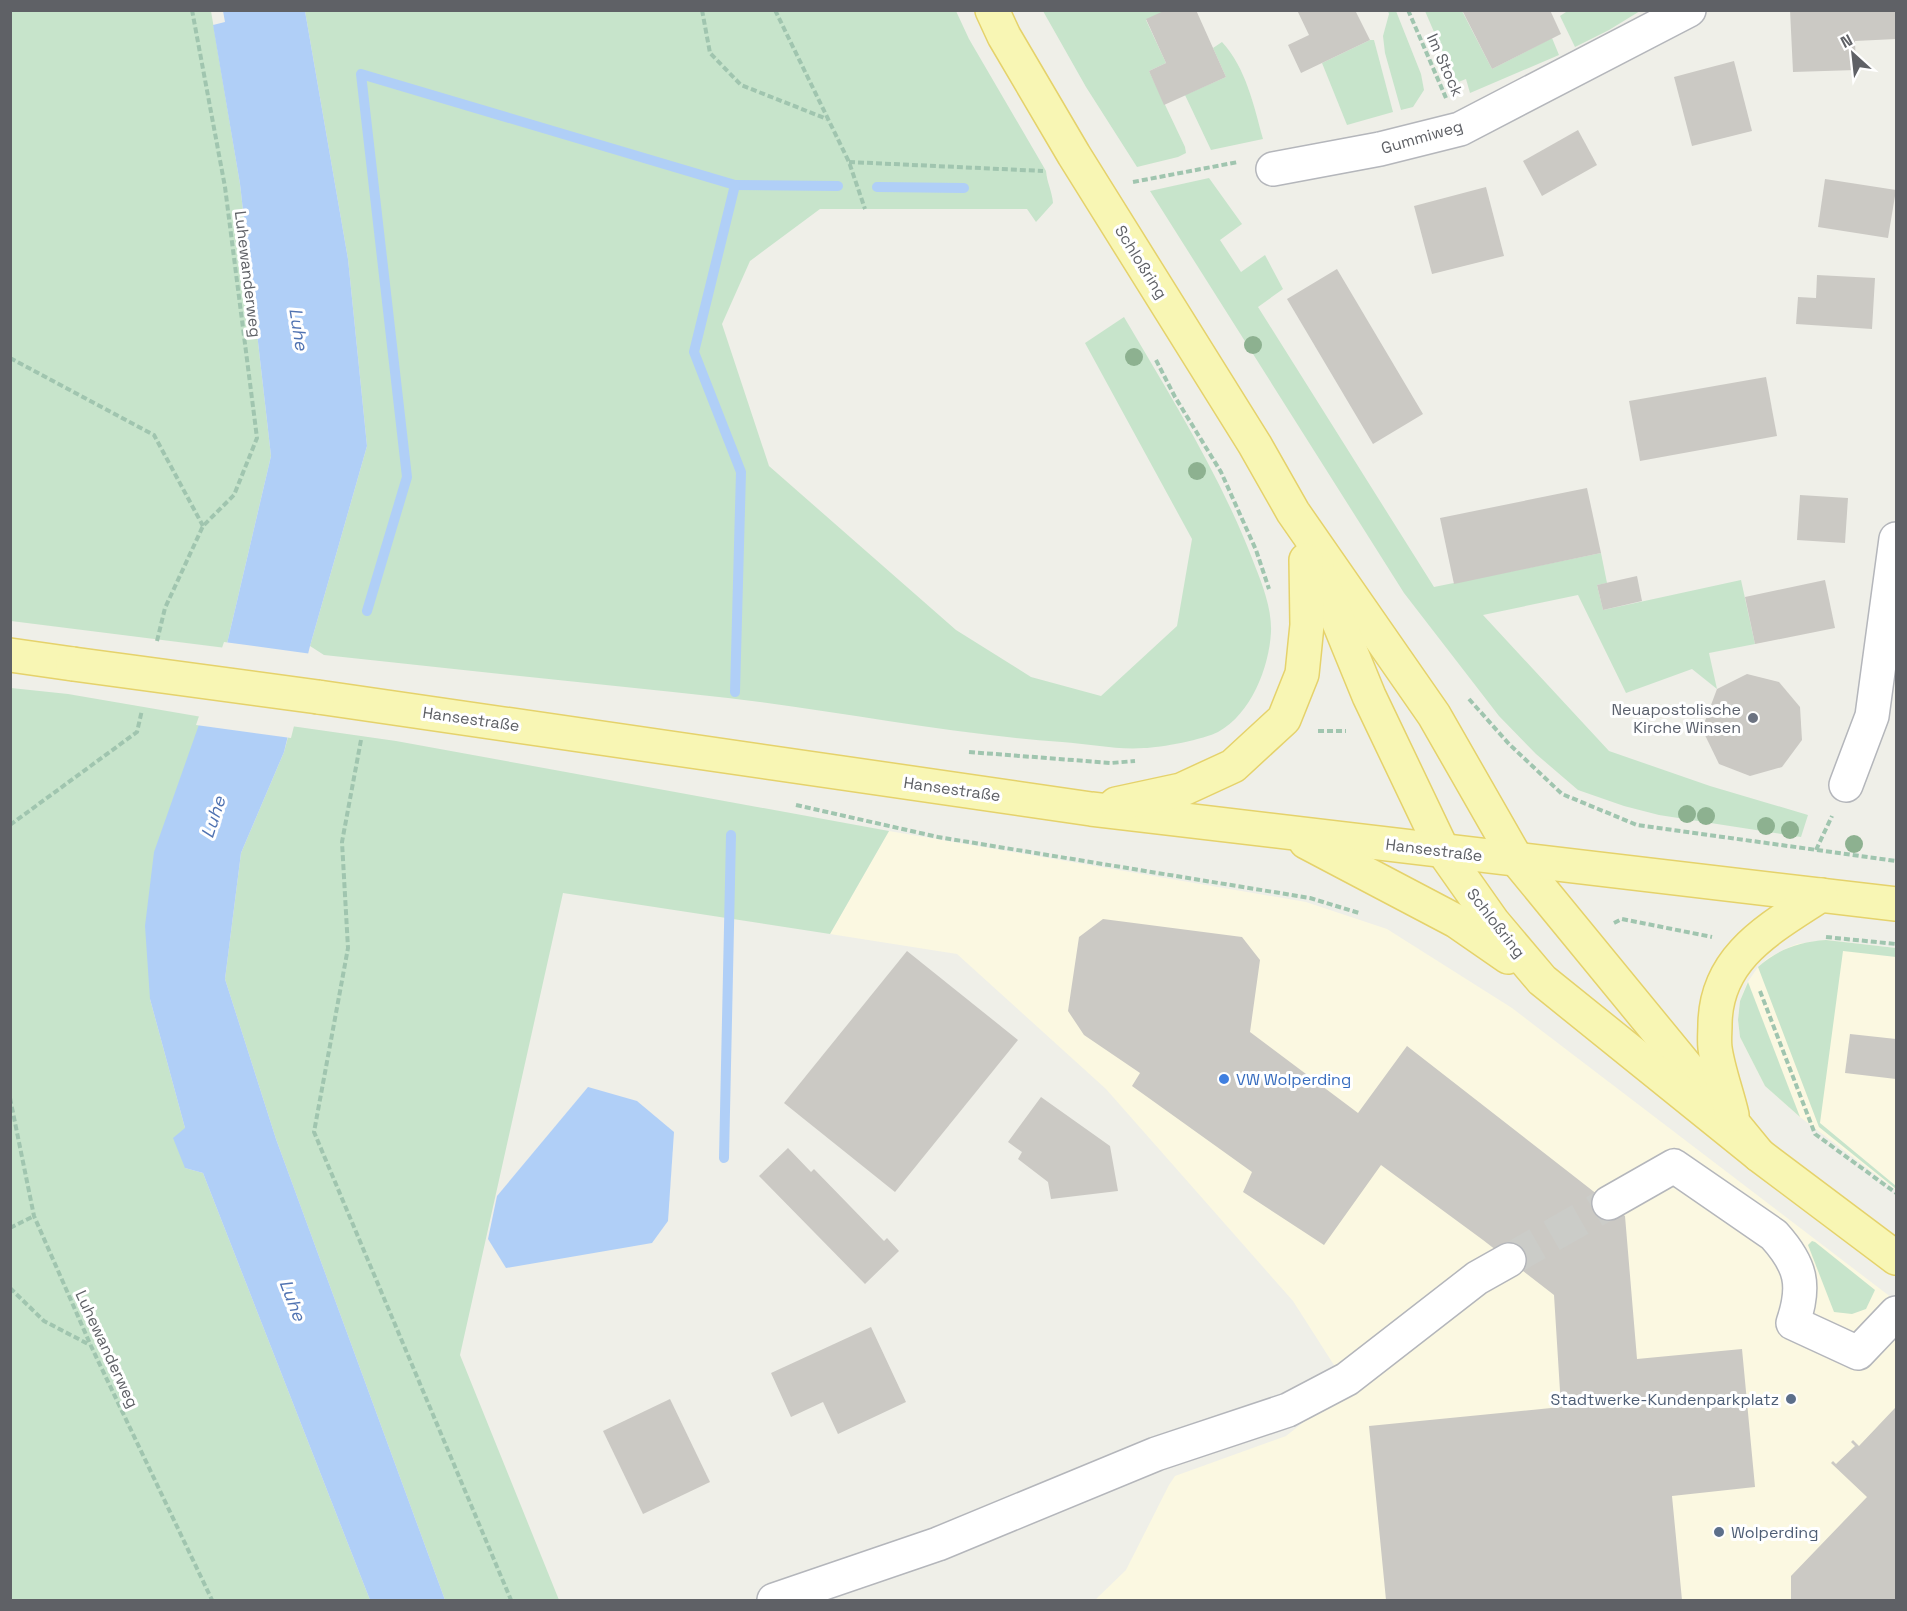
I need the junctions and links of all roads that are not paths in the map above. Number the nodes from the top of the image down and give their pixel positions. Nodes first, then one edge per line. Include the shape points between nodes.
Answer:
1 (992, 10) edge
2 (1689, 10) edge
3 (1273, 170) road end
4 (1299, 526) junction
5 (1896, 539) edge
6 (10, 654) edge
7 (1884, 711) edge
8 (1845, 785) dead end
9 (1091, 809) junction
10 (1287, 832) junction
11 (1443, 851) junction
12 (1517, 860) junction
13 (1821, 895) junction
14 (1896, 904) edge
15 (1542, 980) junction
16 (1735, 1125) junction
17 (1759, 1155) junction
18 (1608, 1203) tunnel mouth
19 (1896, 1258) edge
20 (1509, 1260) tunnel mouth
21 (1896, 1313) edge
22 (774, 1600) edge

1 - 4 main road, Schloßring via 1074,155 1255,444
2 - 3 street, Gummiweg via 1460,129
4 - 9 main road via 1307,625 1302,674 1284,719 1233,766 1181,789
4 - 11 main road, Schloßring via 1369,696
4 - 12 main road, Schloßring via 1434,715
5 - 7 street
6 - 9 main road, Hansestraße, bridge
7 - 8 street
9 - 10 main road, Hansestraße
10 - 11 main road, Hansestraße
10 - 15 main road via 1456,921
11 - 12 main road, Hansestraße
11 - 15 main road, Schloßring via 1493,922
12 - 13 main road, Hansestraße
12 - 16 main road, Schloßring
13 - 14 main road, Hansestraße
13 - 16 main road via 1765,932 1740,955 1724,982 1715,1008 1714,1047
15 - 17 main road, Schloßring
16 - 17 main road, Schloßring
17 - 19 main road, Schloßring
18 - 21 street via 1674,1166 1786,1248 1800,1278 1801,1293 1793,1323 1858,1353
20 - 22 street via 1477,1278 1347,1379 1288,1410 1156,1454 938,1544

